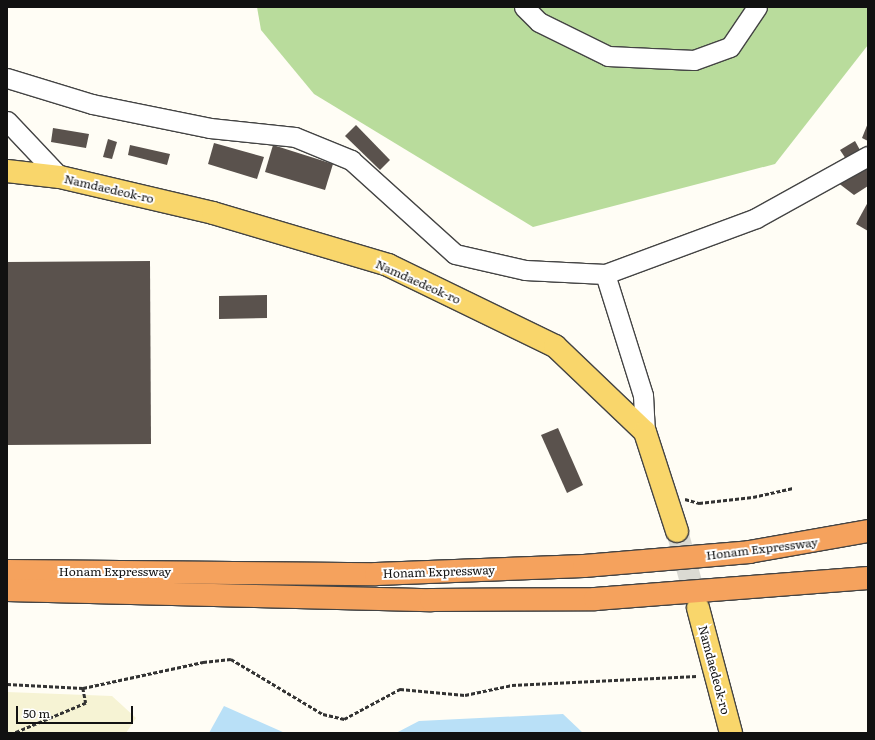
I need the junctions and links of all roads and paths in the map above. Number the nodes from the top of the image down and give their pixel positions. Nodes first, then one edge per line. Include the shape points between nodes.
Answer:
1 (524, 7) edge
2 (756, 7) edge
3 (7, 78) edge
4 (7, 121) edge
5 (868, 156) edge
6 (7, 171) edge
7 (60, 177) junction
8 (605, 274) junction
9 (645, 432) junction
10 (793, 488) dead end
11 (666, 494) junction
12 (678, 530) tunnel mouth
13 (868, 531) edge
14 (7, 571) edge
15 (868, 578) edge
16 (7, 590) edge
17 (68, 591) junction
18 (7, 595) edge
19 (698, 608) tunnel mouth
20 (716, 676) junction
21 (7, 684) edge
22 (83, 688) junction
23 (15, 733) edge
24 (731, 733) edge

1 - 2 street via 538,22 608,56 694,60 730,47
3 - 8 street via 92,104 210,128 295,137 351,160 455,254 525,270
4 - 7 street
5 - 8 street via 756,218
6 - 7 main road, Namdaedeok-ro
7 - 9 main road, Namdaedeok-ro via 213,213 388,265 555,346
8 - 9 street via 643,395
9 - 11 main road, Namdaedeok-ro
10 - 11 path via 754,497 699,502
11 - 12 main road, Namdaedeok-ro
13 - 14 highway, Honam Expressway via 749,552 584,566 376,574
15 - 17 highway, Honam Expressway via 595,598 431,600
16 - 17 highway, Honam Expressway
17 - 18 highway
19 - 20 main road, Namdaedeok-ro
20 - 22 path via 512,685 465,695 400,689 344,719 323,714 231,660 203,662
20 - 24 main road, Namdaedeok-ro
21 - 22 path
22 - 23 path via 86,703

